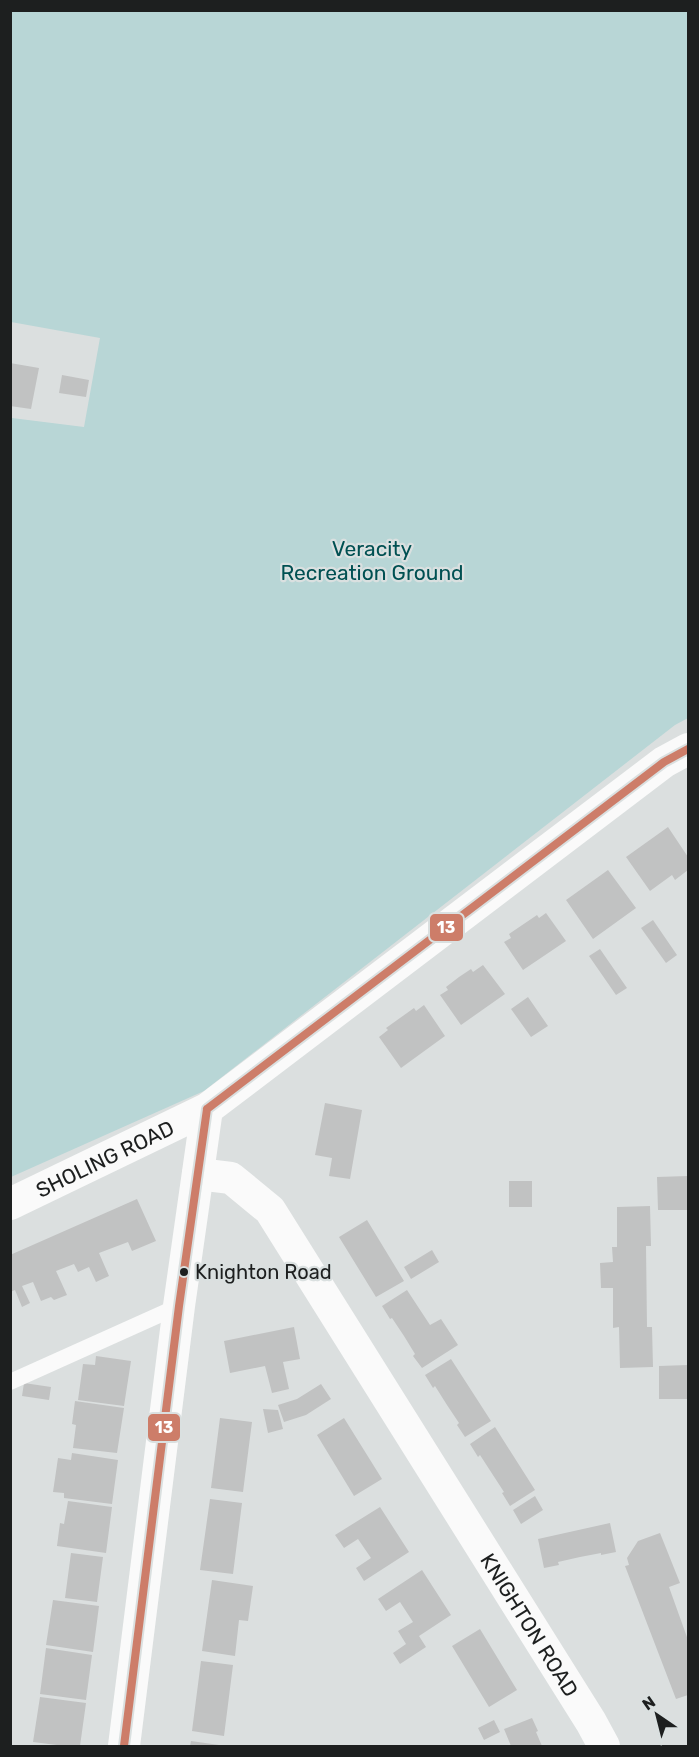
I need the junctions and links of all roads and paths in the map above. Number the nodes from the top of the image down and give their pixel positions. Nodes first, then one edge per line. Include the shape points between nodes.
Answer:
1 (688, 749) edge
2 (207, 1109) junction
3 (198, 1174) junction
4 (10, 1204) edge
5 (179, 1306) junction
6 (10, 1382) edge
7 (124, 1746) edge
8 (604, 1746) edge

1 - 2 street, SHOLING ROAD via 654,769
2 - 3 street
2 - 4 street, SHOLING ROAD
3 - 5 street
3 - 8 street, KNIGHTON ROAD via 231,1178 270,1210
5 - 6 lane
5 - 7 street

